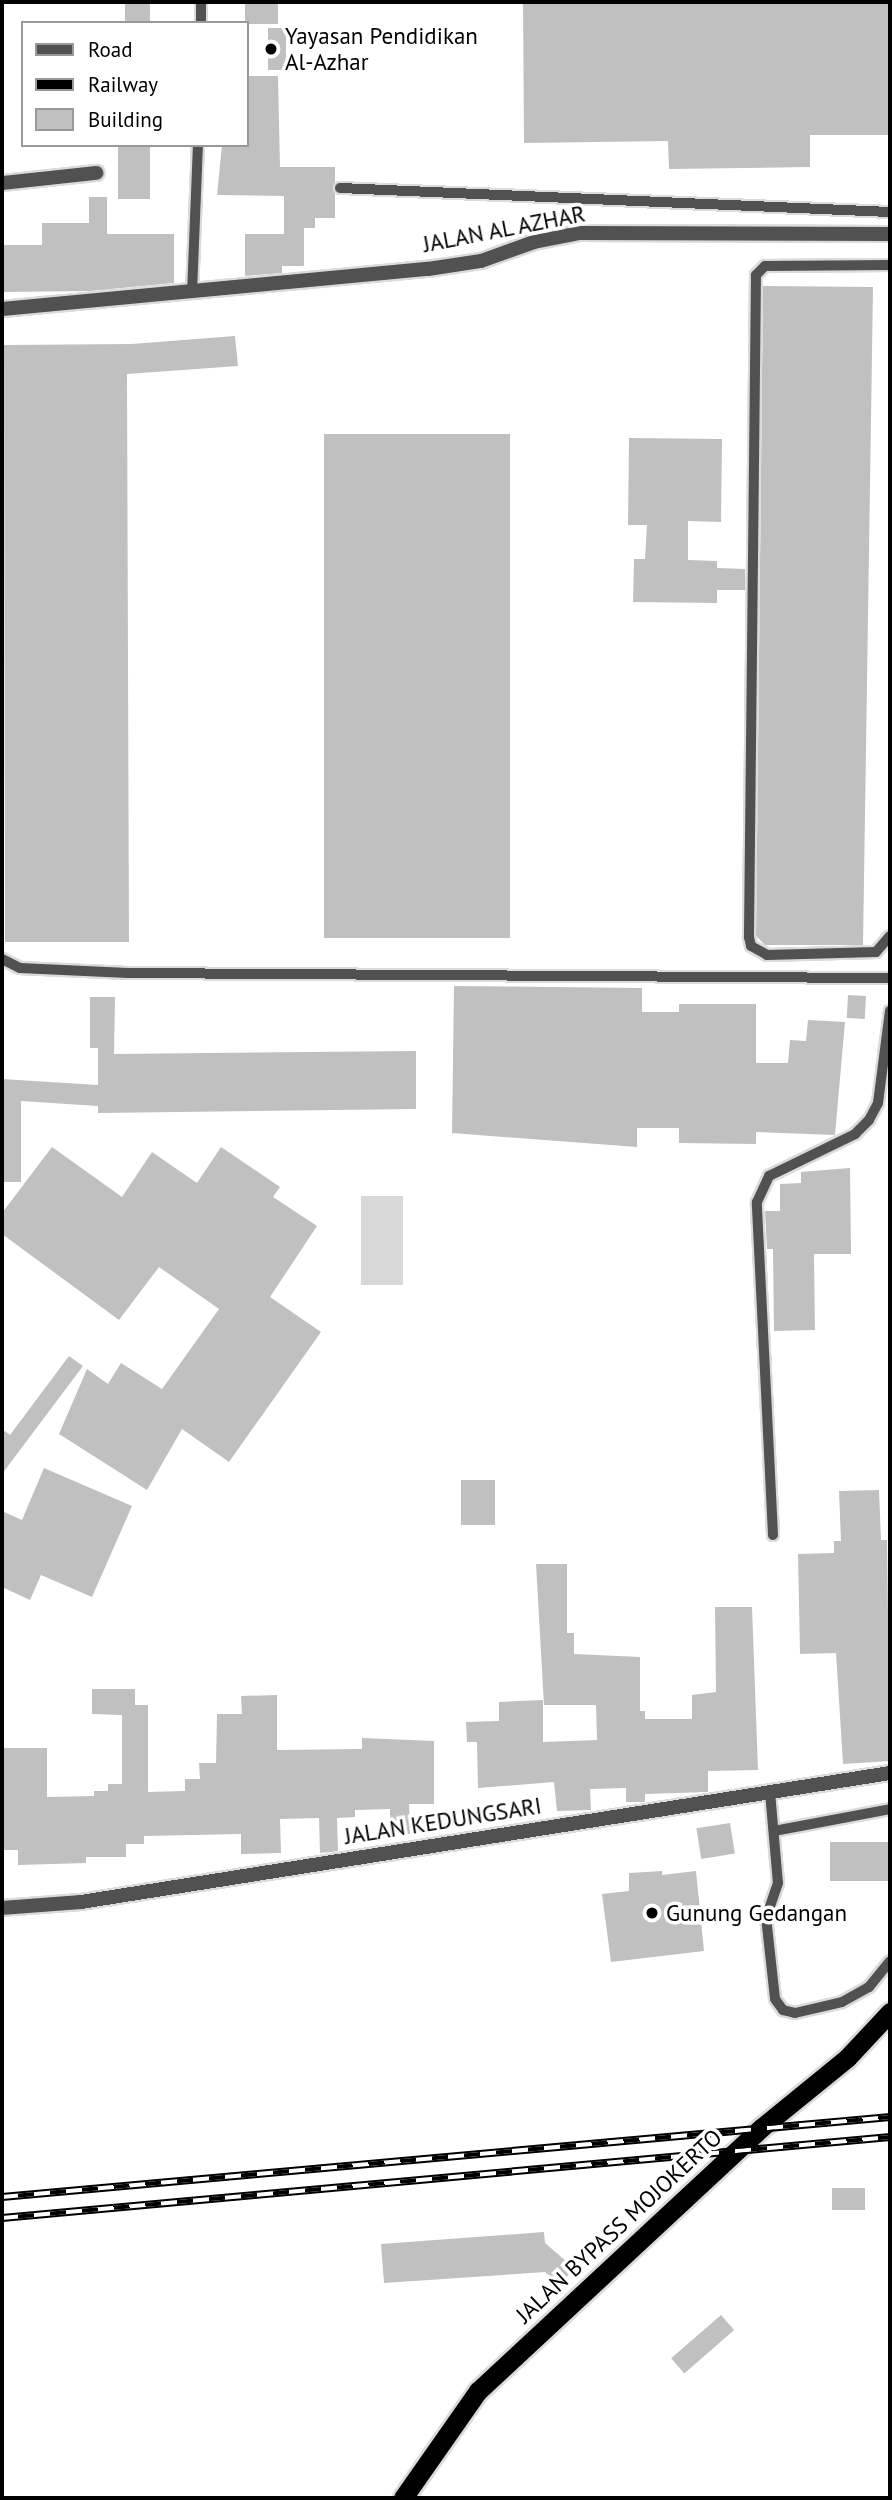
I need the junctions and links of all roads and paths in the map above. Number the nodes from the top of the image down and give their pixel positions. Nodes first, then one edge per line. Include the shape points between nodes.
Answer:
1 (201, 2) edge
2 (201, 21) edge
3 (198, 147) edge
4 (96, 173) dead end
5 (2, 183) edge
6 (340, 188) dead end
7 (890, 212) edge
8 (890, 234) edge
9 (890, 265) edge
10 (192, 293) junction
11 (2, 309) edge
12 (890, 936) edge
13 (2, 959) edge
14 (890, 978) edge
15 (890, 1011) edge
16 (773, 1535) dead end
17 (890, 1773) edge
18 (770, 1792) junction
19 (890, 1810) edge
20 (774, 1831) junction
21 (2, 1908) edge
22 (890, 1961) edge
23 (890, 2012) edge
24 (403, 2498) edge

1 - 2 lane
3 - 10 lane
4 - 5 street
6 - 7 lane
8 - 10 street, JALAN AL AZHAR via 580,233 534,242 481,261
9 - 12 lane via 765,266 756,275 749,937 751,946 766,955 876,952
10 - 11 street, JALAN AL AZHAR
13 - 14 lane via 20,968 128,974
15 - 16 lane via 878,1103 869,1120 855,1134 769,1176 757,1202
17 - 18 street, JALAN KEDUNGSARI
18 - 20 lane
18 - 21 street, JALAN KEDUNGSARI via 81,1902
19 - 20 lane
20 - 22 lane via 778,1883 766,1917 775,1999 783,2010 795,2012 842,2002 869,1987
23 - 24 highway, JALAN BYPASS MOJOKERTO via 846,2058 761,2128 478,2391

